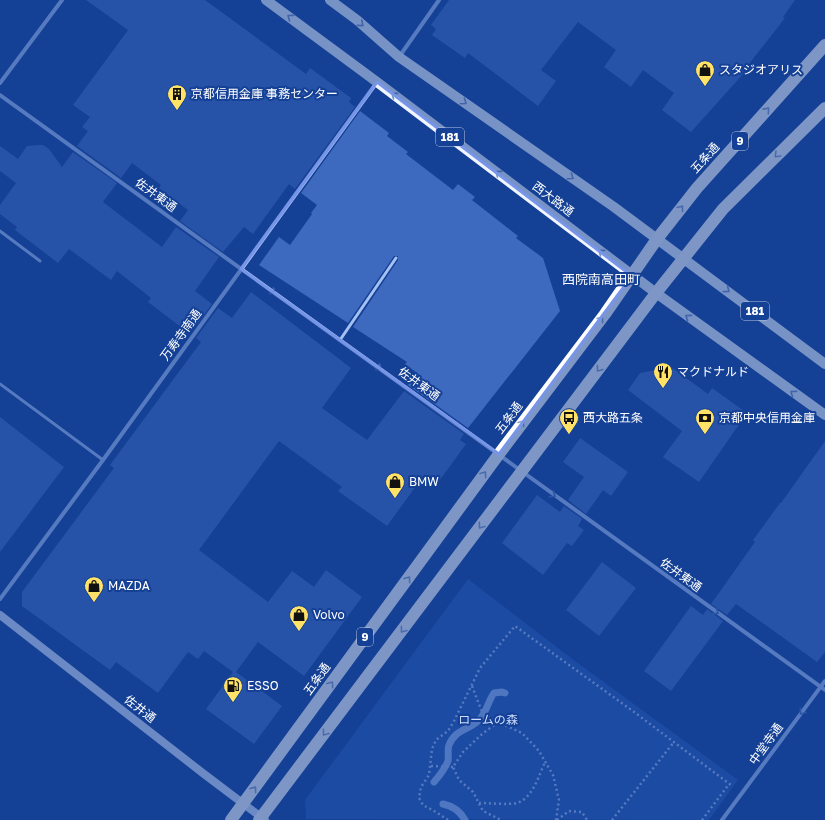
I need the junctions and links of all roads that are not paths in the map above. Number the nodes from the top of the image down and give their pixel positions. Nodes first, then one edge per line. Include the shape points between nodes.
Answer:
1 (62, 0) edge
2 (266, 0) edge
3 (330, 0) edge
4 (439, 0) edge
5 (825, 45) edge
6 (399, 57) junction
7 (0, 82) edge
8 (377, 82) junction
9 (0, 95) edge
10 (825, 108) edge
11 (0, 231) edge
12 (657, 239) junction
13 (396, 258) dead end
14 (684, 258) junction
15 (40, 261) dead end
16 (241, 270) junction
17 (632, 276) junction
18 (656, 293) junction
19 (340, 340) junction
20 (825, 364) edge
21 (0, 384) edge
22 (825, 416) edge
23 (499, 454) junction
24 (103, 460) junction
25 (522, 472) junction
26 (0, 599) edge
27 (0, 615) edge
28 (825, 680) edge
29 (820, 687) junction
30 (825, 690) edge
31 (243, 804) junction
32 (262, 819) edge
33 (231, 820) edge
34 (722, 820) edge

1 - 7 street
8 -> 2 main road, 西大路通 / 181
3 -> 6 main road, 181
4 - 6 street
12 -> 5 highway, 五条通 / 9 via 697,188
6 -> 12 main road, 181
8 - 16 street, 万寿寺南通
17 -> 8 main road, 西大路通 / 181
9 - 16 street, 佐井東通
10 -> 14 highway, 9 via 723,209
11 - 15 lane
12 - 14 main road, 181
12 - 17 highway, 五条通 / 9
13 - 19 lane
14 - 18 highway, 9
14 -> 20 main road, 181
16 -> 19 street, 佐井東通
16 - 24 street, 万寿寺南通
17 - 18 main road, 西大路通 / 181
23 -> 17 highway, 五条通 / 9
22 -> 18 main road, 西大路通 / 181
18 -> 25 highway, 9
19 -> 23 street, 佐井東通
21 - 24 lane
23 - 25 street, 佐井東通
31 -> 23 highway, 五条通 / 9
24 - 26 street, 万寿寺南通
25 -> 29 street, 佐井東通
25 -> 32 highway, 9
27 - 31 street, 佐井通
28 - 29 street, 中堂寺通
29 - 30 street, 佐井東通
29 -> 34 street, 中堂寺通
31 - 32 street, 佐井通
31 - 33 highway, 五条通 / 9

